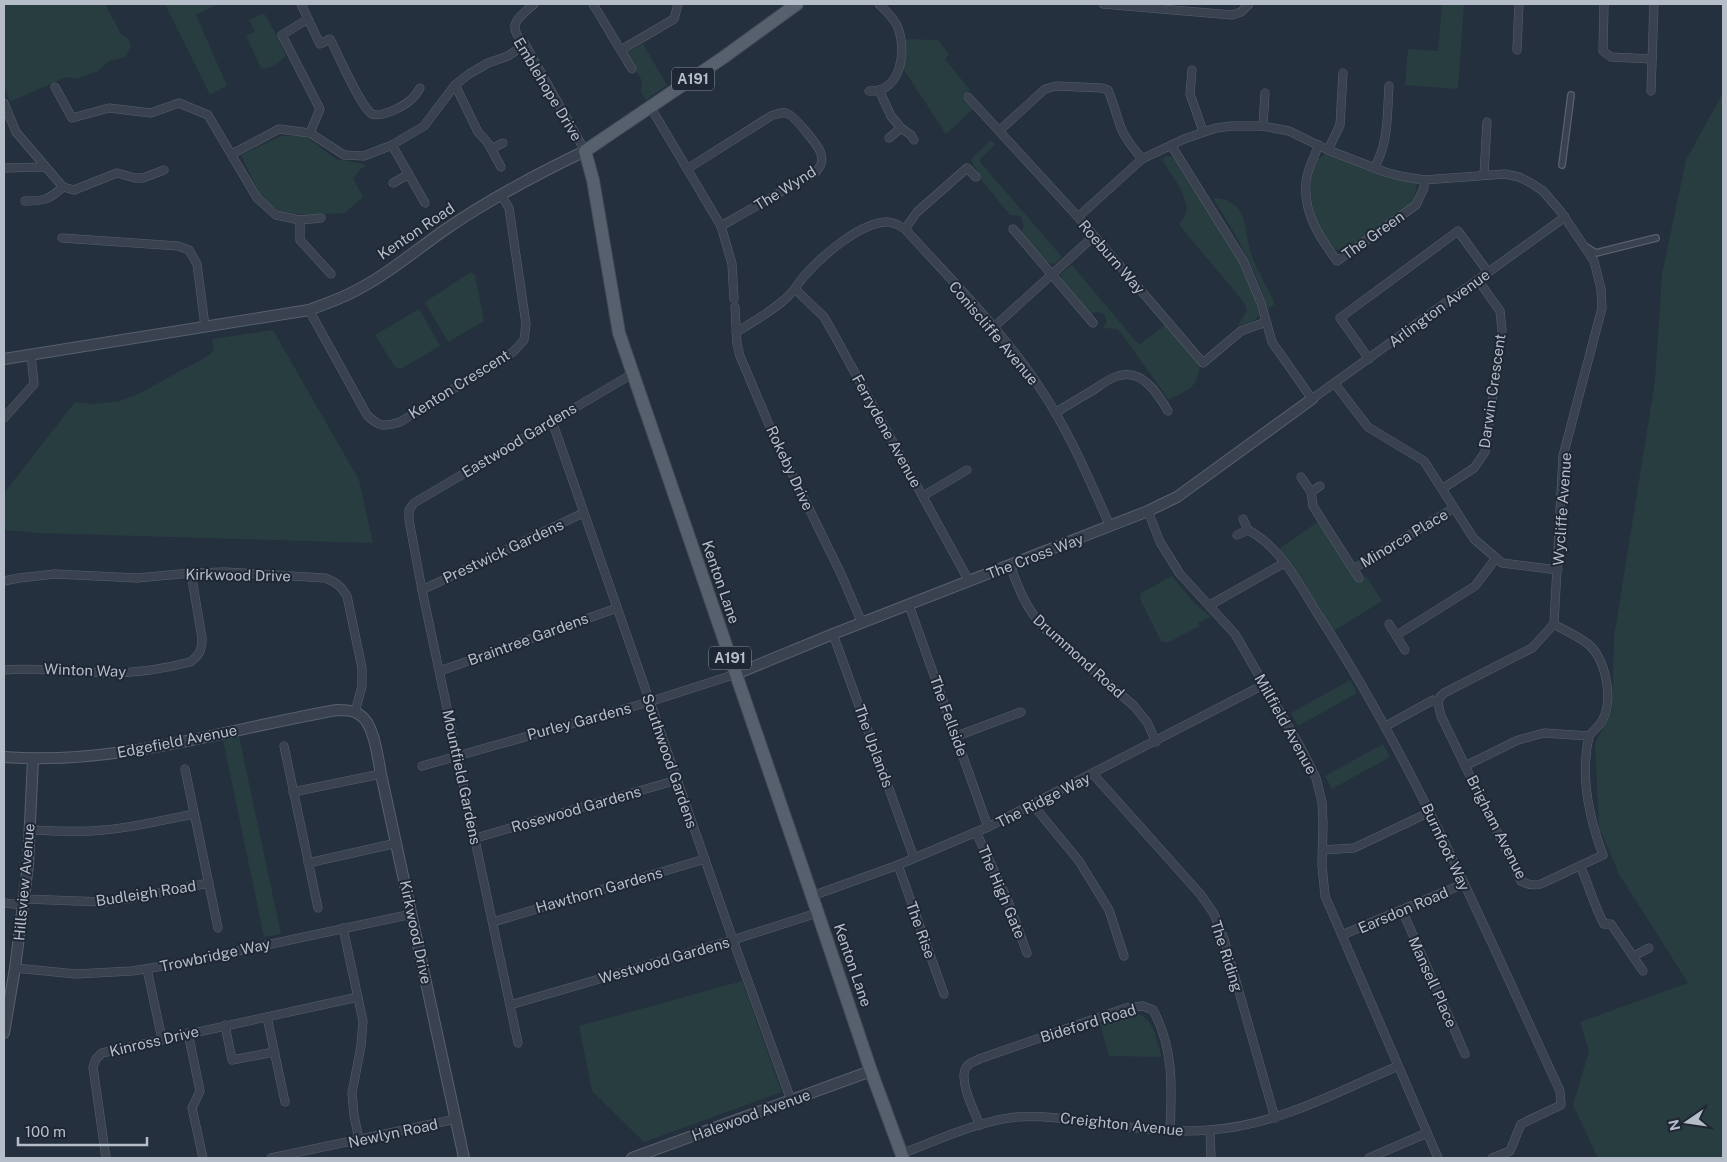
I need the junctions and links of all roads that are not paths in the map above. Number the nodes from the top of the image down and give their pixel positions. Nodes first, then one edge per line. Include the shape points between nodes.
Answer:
1 (301, 4) edge
2 (534, 4) edge
3 (593, 4) edge
4 (678, 4) edge
5 (798, 4) edge
6 (879, 4) edge
7 (1103, 4) edge
8 (1249, 4) edge
9 (1519, 4) edge
10 (1604, 4) edge
11 (1655, 4) edge
12 (1662, 4) edge
13 (308, 19) junction
14 (525, 44) junction
15 (621, 50) junction
16 (1517, 50) dead end
17 (1652, 59) junction
18 (632, 69) dead end
19 (1192, 70) dead end
20 (1343, 73) dead end
21 (455, 85) junction
22 (1389, 86) dead end
23 (55, 88) dead end
24 (420, 88) dead end
25 (879, 90) junction
26 (869, 91) dead end
27 (1651, 91) dead end
28 (1265, 94) dead end
29 (1571, 95) dead end
30 (968, 97) dead end
31 (4, 103) edge
32 (651, 108) junction
33 (1488, 122) dead end
34 (7, 123) edge
35 (1263, 126) junction
36 (900, 128) junction
37 (1203, 131) junction
38 (999, 132) junction
39 (310, 133) junction
40 (889, 138) dead end
41 (914, 140) dead end
42 (503, 143) dead end
43 (392, 145) junction
44 (1319, 145) junction
45 (1170, 146) junction
46 (491, 149) junction
47 (1328, 150) junction
48 (585, 151) junction
49 (232, 154) junction
50 (1142, 159) junction
51 (1562, 165) dead end
52 (45, 167) junction
53 (501, 167) dead end
54 (4, 168) edge
55 (1374, 168) junction
56 (687, 169) junction
57 (164, 170) dead end
58 (408, 174) junction
59 (1484, 175) junction
60 (976, 178) dead end
61 (1424, 180) junction
62 (393, 183) dead end
63 (62, 187) junction
64 (502, 195) junction
65 (25, 201) dead end
66 (425, 203) dead end
67 (1078, 217) junction
68 (1565, 217) junction
69 (322, 218) dead end
70 (300, 220) junction
71 (721, 226) junction
72 (905, 229) junction
73 (1013, 229) dead end
74 (1094, 236) junction
75 (62, 238) dead end
76 (1656, 238) dead end
77 (1584, 245) junction
78 (1488, 272) junction
79 (331, 274) dead end
80 (1051, 275) junction
81 (1478, 280) junction
82 (795, 289) junction
83 (309, 310) junction
84 (1266, 322) junction
85 (1093, 323) dead end
86 (205, 326) junction
87 (994, 327) junction
88 (736, 332) junction
89 (31, 354) junction
90 (4, 359) edge
91 (1369, 359) junction
92 (632, 374) junction
93 (1335, 384) junction
94 (1312, 399) junction
95 (1168, 411) dead end
96 (1055, 413) junction
97 (4, 418) edge
98 (552, 421) junction
99 (967, 470) dead end
100 (1301, 477) dead end
101 (1320, 486) dead end
102 (1442, 489) junction
103 (1311, 492) junction
104 (923, 496) junction
105 (1454, 508) junction
106 (409, 510) joint
107 (1148, 511) junction
108 (584, 513) junction
109 (1243, 519) dead end
110 (1110, 526) junction
111 (1248, 530) junction
112 (1236, 535) dead end
113 (1496, 558) junction
114 (1284, 562) junction
115 (1010, 565) junction
116 (1353, 569) junction
117 (1558, 570) junction
118 (191, 573) junction
119 (1359, 578) dead end
120 (4, 581) edge
121 (969, 581) junction
122 (422, 590) junction
123 (909, 605) junction
124 (1210, 605) junction
125 (617, 608) junction
126 (862, 623) junction
127 (1389, 624) dead end
128 (1554, 624) junction
129 (833, 634) junction
130 (1397, 635) junction
131 (1405, 650) dead end
132 (4, 670) edge
133 (440, 671) junction
134 (736, 674) junction
135 (1264, 684) junction
136 (649, 702) junction
137 (1438, 703) junction
138 (352, 711) junction
139 (1021, 712) dead end
140 (1386, 726) junction
141 (957, 736) junction
142 (1589, 736) junction
143 (1156, 742) junction
144 (284, 746) dead end
145 (458, 755) junction
146 (4, 757) edge
147 (33, 760) junction
148 (422, 766) dead end
149 (1465, 766) junction
150 (185, 769) dead end
151 (381, 774) junction
152 (1093, 774) junction
153 (677, 780) junction
154 (293, 792) junction
155 (1033, 805) junction
156 (1430, 812) junction
157 (194, 814) junction
158 (988, 827) junction
159 (30, 830) junction
160 (976, 832) junction
161 (476, 838) junction
162 (397, 843) junction
163 (1322, 850) junction
164 (914, 858) junction
165 (705, 859) junction
166 (308, 862) junction
167 (898, 865) junction
168 (1580, 866) junction
169 (209, 884) junction
170 (1463, 884) junction
171 (812, 896) junction
172 (23, 902) junction
173 (4, 903) edge
174 (318, 908) dead end
175 (1402, 910) junction
176 (818, 912) junction
177 (412, 914) junction
178 (493, 922) junction
179 (218, 928) dead end
180 (343, 928) junction
181 (1342, 935) junction
182 (733, 940) junction
183 (1649, 948) dead end
184 (1027, 953) dead end
185 (1124, 956) dead end
186 (1634, 956) junction
187 (15, 968) junction
188 (147, 969) junction
189 (1643, 970) dead end
190 (944, 994) dead end
191 (358, 997) junction
192 (510, 1005) junction
193 (267, 1017) junction
194 (225, 1026) junction
195 (4, 1033) edge
196 (188, 1033) junction
197 (162, 1039) junction
198 (518, 1044) dead end
199 (274, 1052) junction
200 (1465, 1054) dead end
201 (1398, 1066) junction
202 (871, 1071) junction
203 (791, 1100) junction
204 (285, 1102) dead end
205 (1275, 1118) junction
206 (456, 1119) junction
207 (980, 1125) junction
208 (1170, 1130) junction
209 (1210, 1130) junction
210 (1427, 1133) junction
211 (359, 1140) junction
212 (655, 1154) edge
213 (902, 1156) edge
214 (106, 1158) edge
215 (202, 1158) edge
216 (271, 1158) edge
217 (464, 1158) edge
218 (632, 1158) edge
219 (1211, 1158) edge
220 (1369, 1158) edge
221 (1438, 1158) edge
222 (1492, 1158) edge

1 - 13 street
2 - 14 street, Emblehope Drive via 514,26 514,32
3 - 15 street
4 - 15 street via 674,19
5 - 32 main road, Kenton Road / A191
6 - 25 street via 899,29 901,51 897,75
7 - 8 street via 1232,15
9 - 16 street
10 - 17 street via 1603,50 1611,57
11 - 12 street
11 - 17 street
13 - 24 street via 320,44 330,39 372,114 407,104
13 - 39 street via 282,35 320,109
14 - 21 street
14 - 48 street, Emblehope Drive
15 - 18 street
17 - 27 street via 1655,83
19 - 37 street via 1190,94
20 - 47 street via 1340,125
21 - 43 street via 424,126
21 - 46 street via 478,132
22 - 55 street via 1385,138
23 - 49 street via 72,118 109,108 151,113 179,103 208,115
25 - 26 street
25 - 36 street
28 - 35 street
29 - 51 street
30 - 38 street, Roeburn Way
31 - 34 street
32 - 48 main road, Kenton Road / A191
32 - 56 street, Rokeby Drive
33 - 59 street
34 - 52 street
35 - 37 street, Wycliffe Avenue via 1232,126
35 - 44 street, Wycliffe Avenue via 1289,131
36 - 40 street
36 - 41 street
37 - 45 street, Wycliffe Avenue
38 - 50 street via 1045,90 1056,86 1102,88 1108,90 1120,127
38 - 67 street, Roeburn Way
39 - 43 street via 344,155 364,156
39 - 49 street via 280,129
42 - 46 street
43 - 58 street
44 - 47 street, Wycliffe Avenue
44 - 61 street, The Green via 1306,182 1307,201 1320,238 1337,261 1416,205
45 - 50 street, Wycliffe Avenue
45 - 84 street via 1244,262
46 - 53 street
47 - 55 street, Wycliffe Avenue
48 - 64 street, Kenton Road
48 - 92 main road, Kenton Lane / A191 via 593,180 619,333
49 - 70 street via 257,198 276,215
50 - 67 street, Wycliffe Avenue
52 - 54 street
52 - 63 street
55 - 61 street, Wycliffe Avenue
56 - 71 street, Rokeby Drive
56 - 71 street, The Wynd via 779,112 794,118 819,148 822,165 816,172
57 - 63 street via 143,178 118,173 74,190
58 - 62 street
58 - 66 street
59 - 61 street, Wycliffe Avenue
59 - 68 street, Wycliffe Avenue via 1505,174 1531,183 1543,191
60 - 72 street via 967,168 917,212
63 - 65 street via 48,200
64 - 83 street, Kenton Road via 356,291
64 - 83 street, Kenton Crescent via 508,208 526,324 524,340 513,352 400,422 387,426 375,423 367,415
67 - 74 street, Roeburn Way
68 - 77 street, Wycliffe Avenue
68 - 78 street, Arlington Avenue
69 - 70 street
70 - 79 street via 300,240
71 - 88 street, Rokeby Drive via 732,264
72 - 82 street via 888,222 865,228 832,248
72 - 87 street, Coniscliffe Avenue
73 - 80 street
74 - 80 street
74 - 84 street, Roeburn Way via 1203,362 1241,331
75 - 86 street via 184,247 189,250 197,264
76 - 77 street via 1596,253
77 - 117 street, Wycliffe Avenue via 1594,262 1602,308 1563,456
78 - 81 street, Arlington Avenue
78 - 91 street via 1458,231 1340,318
80 - 85 street
80 - 87 street
81 - 91 street, Arlington Avenue
81 - 102 street, Darwin Crescent via 1500,311 1502,330 1485,452 1474,468
82 - 88 street via 767,314
82 - 104 street, Ferrydene Avenue via 824,317
83 - 86 street, Kenton Road
84 - 94 street via 1272,342
86 - 89 street, Kenton Road
87 - 96 street, Coniscliffe Avenue via 1030,373
88 - 126 street, Rokeby Drive via 740,356 771,430
89 - 90 street, Kenton Road
89 - 97 street via 34,384
91 - 93 street, Arlington Avenue
92 - 98 street, Eastwood Gardens
92 - 134 main road, Kenton Lane / A191
93 - 94 street, Arlington Avenue
93 - 102 street via 1368,428 1424,461
94 - 107 street, The Cross Way via 1177,497
95 - 96 street via 1149,383 1120,375
96 - 110 street, Coniscliffe Avenue
98 - 106 street, Eastwood Gardens via 414,503
98 - 108 street, Southwood Gardens
99 - 104 street
100 - 103 street, Minorca Place
101 - 103 street
102 - 105 street
103 - 116 street, Minorca Place via 1313,506
104 - 121 street, Ferrydene Avenue
105 - 113 street via 1474,539
105 - 116 street, Minorca Place
106 - 122 street, Mountfield Gardens
107 - 110 street, The Cross Way
107 - 124 street, Millfield Avenue via 1160,542 1180,574
108 - 122 street, Prestwick Gardens
108 - 125 street, Southwood Gardens
109 - 111 street
110 - 115 street, The Cross Way
111 - 112 street
111 - 114 street, Burnfoot Way via 1275,550
113 - 117 street via 1502,563
113 - 130 street via 1475,586
114 - 124 street
114 - 140 street, Burnfoot Way
115 - 121 street, The Cross Way
115 - 143 street, Drummond Road via 1032,616 1134,706 1147,722
116 - 119 street, Minorca Place
117 - 128 street, Wycliffe Avenue
118 - 120 street, Kirkwood Drive via 137,578 55,574
118 - 132 street, Winton Way via 202,648 190,662 130,672 40,668
118 - 138 street, Kirkwood Drive via 325,578 342,587 362,668 362,686
121 - 123 street, The Cross Way
122 - 133 street, Mountfield Gardens
123 - 126 street, The Cross Way
123 - 141 street, The Fellside
124 - 135 street, Millfield Avenue via 1235,634
125 - 133 street, Braintree Gardens
125 - 136 street, Southwood Gardens
126 - 129 street, The Cross Way
127 - 130 street
128 - 137 street via 1532,648 1444,693
128 - 142 street via 1589,645 1602,664 1608,686 1606,705 1602,720
129 - 134 street, The Cross Way
129 - 164 street, The Uplands
130 - 131 street
133 - 145 street, Mountfield Gardens
134 - 136 street, Purley Gardens
134 - 171 main road, Kenton Lane / A191
135 - 143 street, The Ridge Way
135 - 163 street, Millfield Avenue via 1316,778 1324,824
136 - 145 street, Purley Gardens
136 - 153 street, Southwood Gardens
137 - 140 street via 1433,700
137 - 149 street, Brigham Avenue
138 - 147 street, Edgefield Avenue via 320,713 137,750 83,758
138 - 151 street, Kirkwood Drive via 368,723
139 - 141 street
140 - 156 street, Burnfoot Way
141 - 158 street, The Fellside
142 - 149 street via 1544,733 1518,740
142 - 168 street, Brigham Avenue via 1585,754 1586,788 1594,832 1604,855
143 - 152 street, The Ridge Way
144 - 154 street
145 - 148 street, Purley Gardens
145 - 161 street, Mountfield Gardens
146 - 147 street, Edgefield Avenue
147 - 159 street, Hillsview Avenue
149 - 168 street, Brigham Avenue via 1520,881 1534,886
150 - 157 street
151 - 154 street
151 - 162 street, Kirkwood Drive
152 - 155 street, The Ridge Way
152 - 205 street, The Riding via 1201,895 1214,914
153 - 161 street, Rosewood Gardens
153 - 165 street, Southwood Gardens
154 - 166 street
155 - 158 street, The Ridge Way
155 - 185 street via 1079,861 1109,910
156 - 163 street via 1354,848
156 - 170 street, Burnfoot Way
157 - 159 street via 108,829
157 - 169 street
158 - 160 street, The Ridge Way
159 - 172 street, Hillsview Avenue
160 - 164 street, The Ridge Way
160 - 184 street, The High Gate via 1008,901
161 - 178 street, Mountfield Gardens
162 - 166 street
162 - 177 street, Kirkwood Drive
163 - 181 street, Millfield Avenue via 1323,888
164 - 167 street, The Ridge Way
165 - 178 street, Hawthorn Gardens
165 - 182 street, Southwood Gardens
166 - 174 street
167 - 171 street, The Ridge Way
167 - 190 street, The Rise
168 - 186 street via 1604,924 1611,924
169 - 172 street, Budleigh Road via 105,902
169 - 179 street
170 - 175 street, Earsdon Road
170 - 222 street, Burnfoot Way via 1560,1091 1561,1105 1521,1124 1510,1151
171 - 176 main road, Kenton Lane / A191
172 - 173 street, Budleigh Road
172 - 187 street, Hillsview Avenue
175 - 181 street, Earsdon Road
175 - 200 street, Mansell Place
176 - 182 street, Westwood Gardens
176 - 202 main road, Kenton Lane / A191
177 - 180 street, Trowbridge Way
177 - 206 street, Kirkwood Drive
178 - 192 street, Mountfield Gardens
180 - 188 street, Trowbridge Way
180 - 191 street
181 - 201 street, Millfield Avenue
182 - 192 street, Westwood Gardens
182 - 203 street, Southwood Gardens
183 - 186 street
186 - 189 street
187 - 188 street, Trowbridge Way via 76,974
187 - 195 street, Hillsview Avenue
188 - 197 street
191 - 193 street, Kinross Drive
191 - 211 street via 363,1032 352,1093
192 - 198 street, Mountfield Gardens
193 - 194 street, Kinross Drive
193 - 199 street
194 - 196 street, Kinross Drive
194 - 199 street via 232,1060
196 - 197 street, Kinross Drive
196 - 215 street via 200,1091 192,1108
197 - 214 street, Kinross Drive via 102,1053 96,1059 93,1067
199 - 204 street
201 - 205 street, Creighton Avenue
201 - 210 street, Millfield Avenue
202 - 203 street, Halewood Avenue
202 - 213 main road, Kenton Lane / A191
203 - 212 street, Halewood Avenue
205 - 209 street, Creighton Avenue
206 - 211 street, Newlyn Road
206 - 217 street, Kirkwood Drive
207 - 208 street, Creighton Avenue via 998,1119 1039,1116
207 - 208 street, Bideford Road via 965,1086 963,1073 968,1065 1126,1008 1143,1006 1153,1010 1169,1054
207 - 213 street, Creighton Avenue
208 - 209 street, Creighton Avenue
209 - 219 street
210 - 220 street
210 - 221 street, Millfield Avenue
211 - 216 street, Newlyn Road
212 - 218 street, Halewood Avenue

